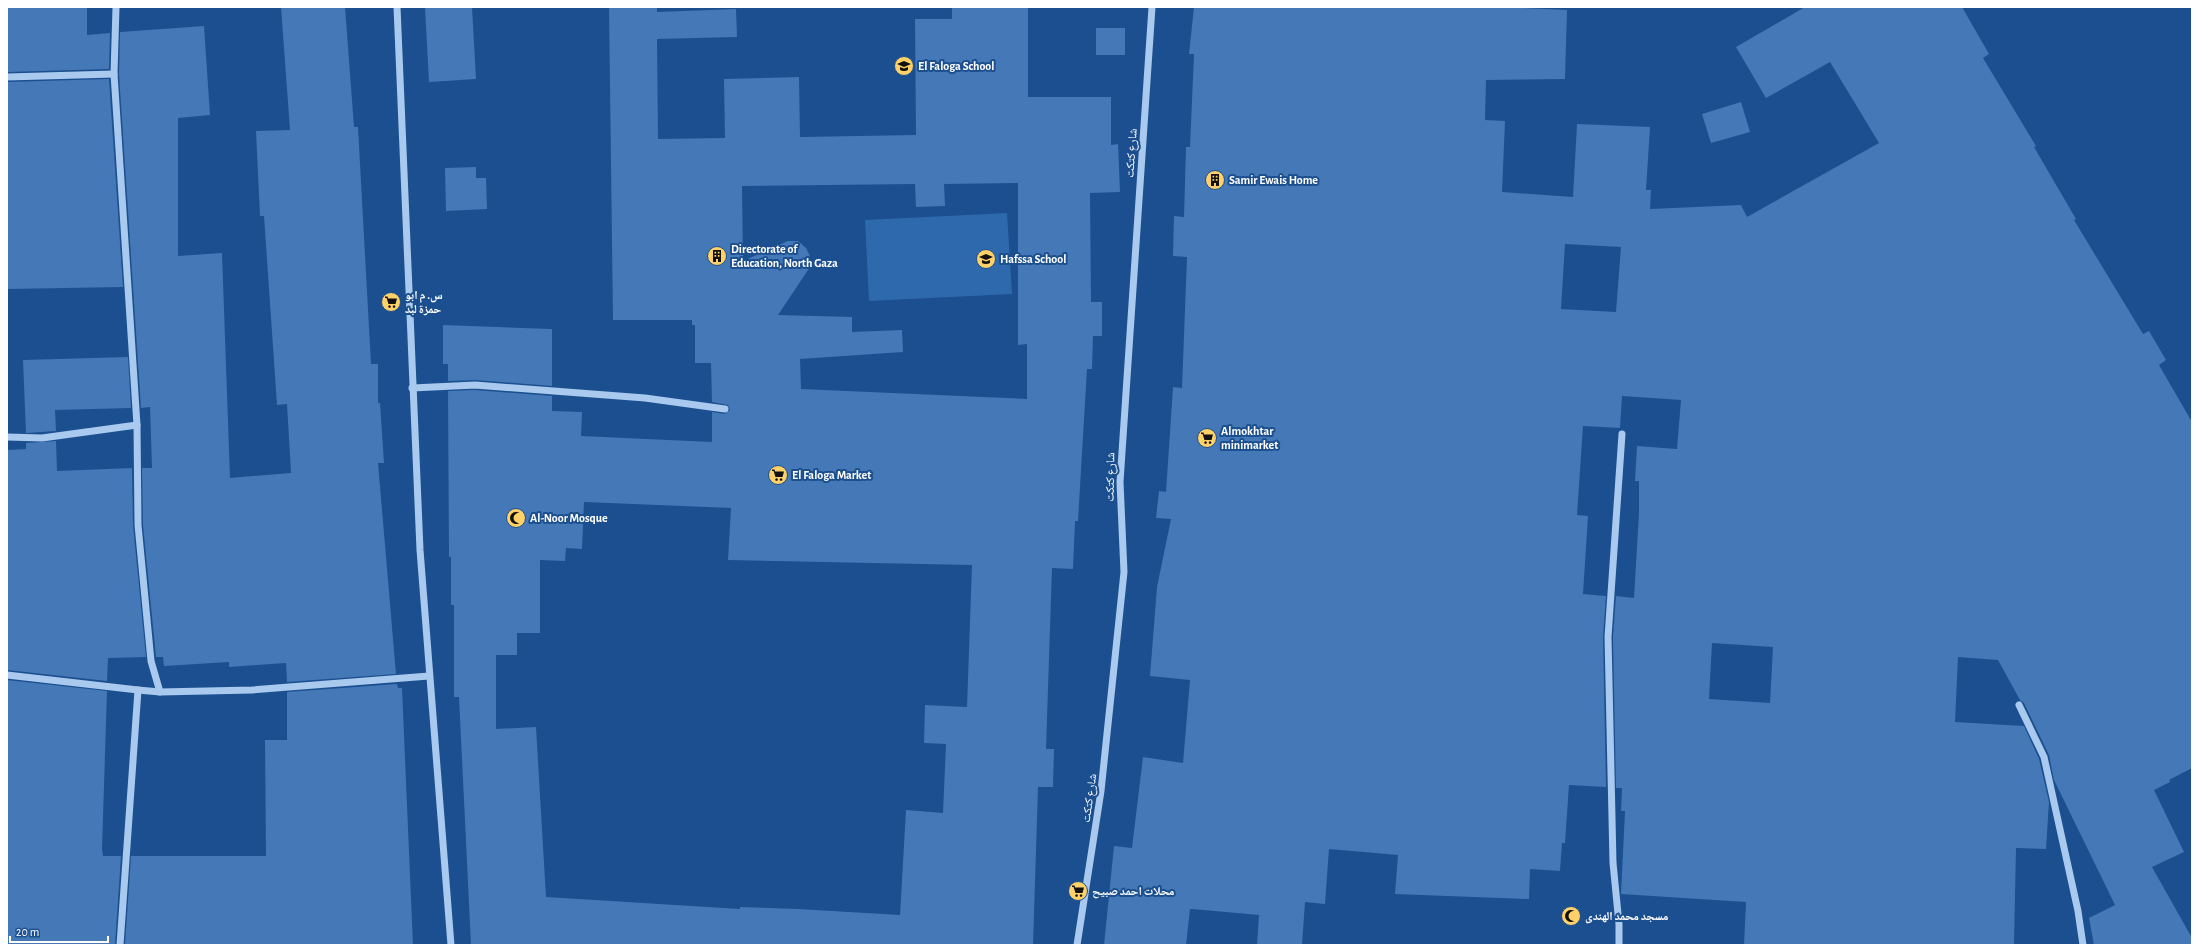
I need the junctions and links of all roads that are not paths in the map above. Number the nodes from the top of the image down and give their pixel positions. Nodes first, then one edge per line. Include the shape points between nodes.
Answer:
1 (116, 7) edge
2 (397, 7) edge
3 (1152, 7) edge
4 (114, 74) junction
5 (7, 77) edge
6 (412, 388) junction
7 (724, 409) dead end
8 (137, 425) junction
9 (1622, 434) dead end
10 (7, 437) edge
11 (7, 675) edge
12 (429, 676) junction
13 (138, 690) junction
14 (160, 692) junction
15 (2019, 705) dead end
16 (120, 945) edge
17 (451, 945) edge
18 (1077, 945) edge
19 (1619, 945) edge
20 (2083, 945) edge

1 - 4 street
2 - 6 street
3 - 18 street, شارع كتكت via 1120,482 1124,572 1102,791
4 - 5 street
4 - 8 street
6 - 7 street via 483,386 645,398
6 - 12 street
8 - 10 street via 42,438
8 - 14 street via 138,524 151,661
9 - 19 street via 1608,637 1613,863
11 - 13 street
12 - 14 street via 252,690
12 - 17 street
13 - 14 street
13 - 16 street
15 - 20 street via 2044,757

